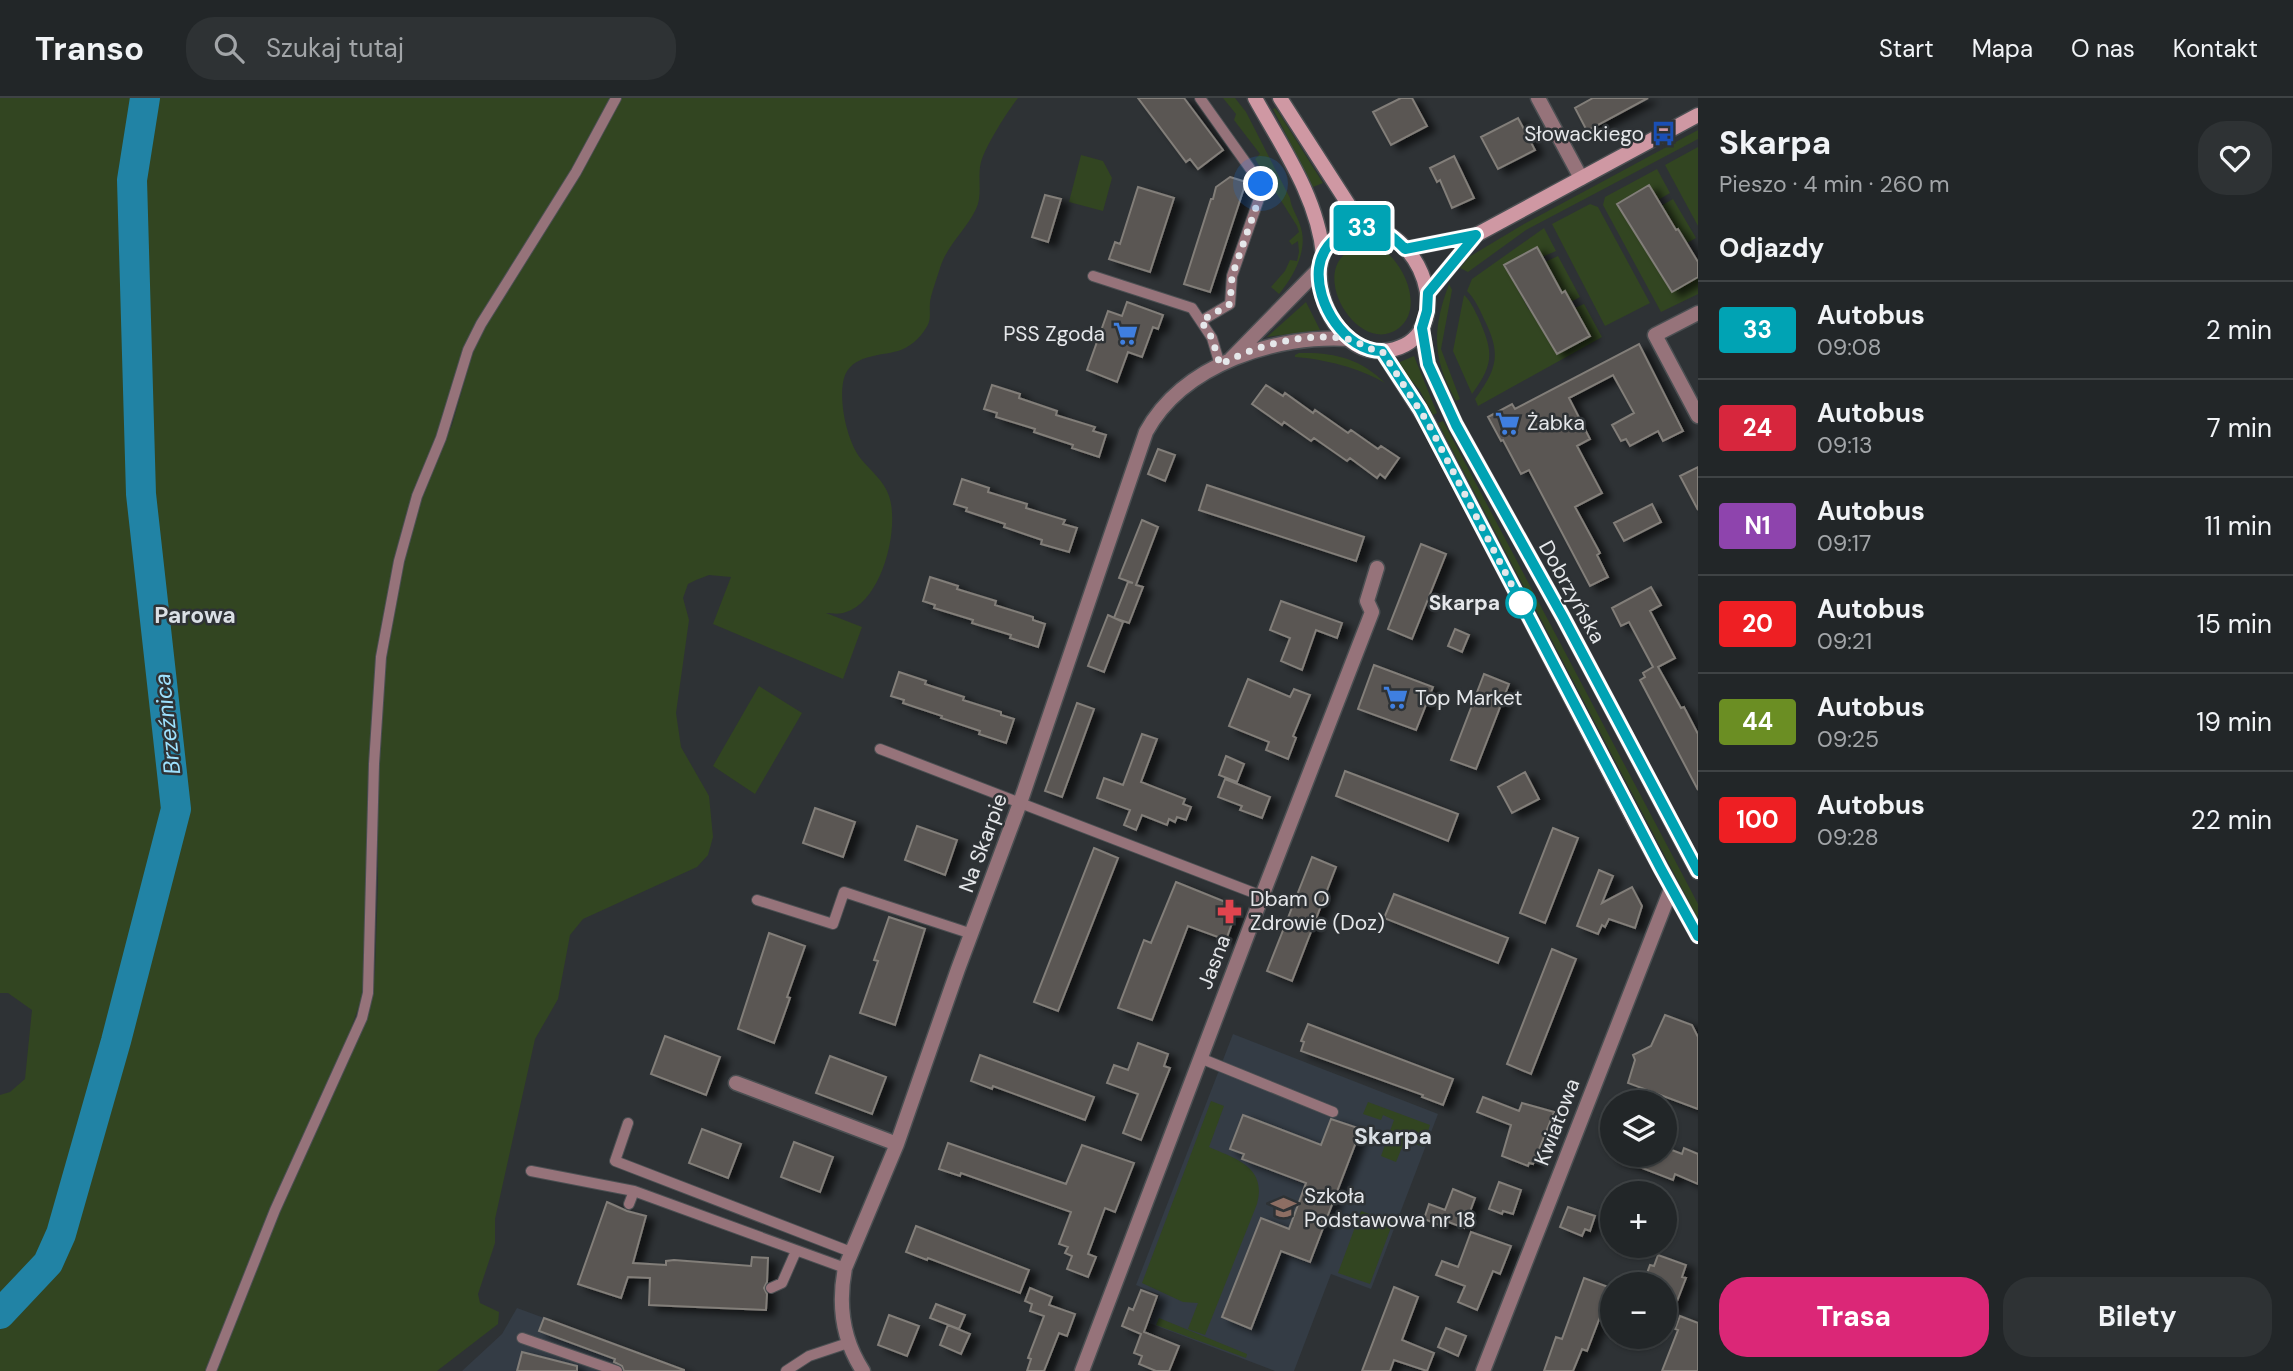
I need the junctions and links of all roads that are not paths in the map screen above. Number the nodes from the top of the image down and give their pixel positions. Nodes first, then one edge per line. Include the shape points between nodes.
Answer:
1 (616, 98) edge
2 (1200, 98) edge
3 (1255, 98) edge
4 (1280, 98) edge
5 (1538, 98) edge
6 (1698, 115) edge
7 (1581, 178) junction
8 (1370, 228) junction
9 (1476, 235) junction
10 (1405, 249) junction
11 (1321, 262) junction
12 (1093, 276) dead end
13 (1428, 293) junction
14 (1698, 313) edge
15 (1201, 321) junction
16 (1422, 328) junction
17 (1350, 339) junction
18 (1382, 351) junction
19 (1225, 363) junction
20 (1698, 416) edge
21 (1377, 568) dead end
22 (880, 749) dead end
23 (1020, 803) junction
24 (1698, 872) edge
25 (1671, 889) junction
26 (1262, 896) junction
27 (757, 900) dead end
28 (972, 934) junction
29 (1698, 936) edge
30 (1200, 1058) junction
31 (736, 1083) dead end
32 (1333, 1112) dead end
33 (628, 1123) dead end
34 (897, 1143) junction
35 (531, 1171) dead end
36 (634, 1191) junction
37 (629, 1205) dead end
38 (796, 1251) junction
39 (851, 1252) junction
40 (845, 1268) junction
41 (771, 1288) dead end
42 (522, 1338) dead end
43 (848, 1343) junction
44 (211, 1371) edge
45 (617, 1371) edge
46 (786, 1371) edge
47 (863, 1371) edge
48 (1082, 1371) edge
49 (1483, 1371) edge

1 - 44 lane via 468,350 442,438 417,496 381,657 368,993 362,1018 275,1210
2 - 15 lane via 1261,184 1232,276 1230,304
3 - 11 main road via 1311,204 1321,233
4 - 8 main road via 1346,201
5 - 7 street
6 - 7 main road
7 - 9 main road
8 - 10 main road via 1388,234
8 - 11 main road via 1344,232 1332,241
9 - 10 main road
9 - 13 main road
10 - 13 main road via 1420,269
11 - 17 main road via 1319,282 1325,304
11 - 19 street
12 - 15 lane via 1192,308
13 - 16 main road
14 - 20 street via 1655,335
15 - 19 lane
16 - 18 main road via 1409,341
16 - 24 main road, Dobrzyńska via 1428,364 1456,425
17 - 18 main road via 1369,350
17 - 19 street via 1302,339
18 - 25 main road via 1428,423
19 - 23 street, Na Skarpie via 1174,396 1146,432
21 - 26 street, Jasna via 1367,601 1372,612
22 - 23 lane
23 - 26 lane
23 - 28 street, Na Skarpie
25 - 29 main road
25 - 49 street, Kwiatowa
26 - 30 street, Jasna
27 - 28 lane via 833,924 844,892
28 - 34 street, Na Skarpie
30 - 32 lane
30 - 48 street, Jasna
31 - 34 street
33 - 39 lane via 615,1161
34 - 39 street, Na Skarpie
35 - 36 lane
36 - 37 lane
36 - 38 lane
38 - 40 lane
38 - 41 lane via 782,1283
39 - 40 street, Na Skarpie
40 - 43 street, Na Skarpie via 841,1288
42 - 45 lane
43 - 46 lane via 809,1356
43 - 47 street, Na Skarpie

